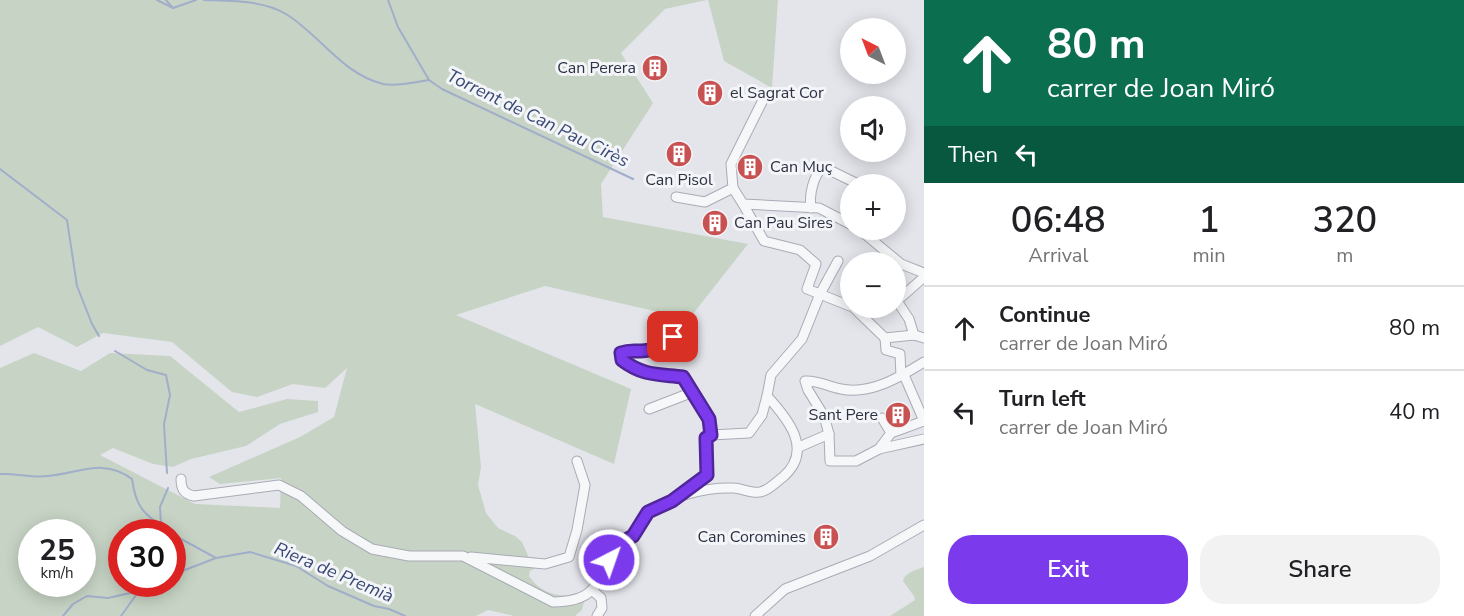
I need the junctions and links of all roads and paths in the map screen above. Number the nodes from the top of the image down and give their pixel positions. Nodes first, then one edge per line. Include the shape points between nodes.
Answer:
1 (762, 102) dead end
2 (840, 175) edge
3 (733, 188) junction
4 (676, 197) dead end
5 (743, 204) junction
6 (811, 208) junction
7 (840, 219) edge
8 (872, 240) edge
9 (838, 261) dead end
10 (924, 275) edge
11 (820, 294) junction
12 (840, 302) edge
13 (864, 318) edge
14 (685, 330) dead end
15 (919, 337) edge
16 (885, 338) junction
17 (924, 362) edge
18 (903, 375) junction
19 (693, 392) junction
20 (767, 396) junction
21 (649, 409) dead end
22 (882, 418) dead end
23 (924, 421) edge
24 (891, 433) junction
25 (829, 434) junction
26 (711, 435) junction
27 (924, 439) edge
28 (799, 447) junction
29 (879, 449) junction
30 (577, 461) dead end
31 (181, 479) dead end
32 (672, 501) junction
33 (924, 525) edge
34 (464, 556) junction
35 (593, 591) junction
36 (597, 616) edge
37 (755, 616) edge

1 - 3 street via 731,164
2 - 6 street via 823,167 817,172
3 - 4 street via 705,202
3 - 5 street
5 - 6 street
5 - 11 street via 764,241 800,250 816,264 807,289
6 - 7 street
8 - 10 street via 901,264
9 - 11 street
10 - 15 street via 897,301
11 - 12 street
11 - 20 street via 802,339 771,375
13 - 16 street
14 - 19 street via 650,350 621,353 622,360 635,370 683,377
15 - 16 street
16 - 18 street via 886,350 900,354
17 - 18 street
18 - 23 street
18 - 25 street via 862,390 805,381
19 - 21 street
19 - 26 street via 709,419
20 - 26 street via 762,415 749,433
20 - 28 street via 787,418
22 - 24 street
23 - 24 street
24 - 29 street
25 - 28 street
25 - 29 street via 830,461 856,461
26 - 32 street via 706,438 707,475
27 - 29 street
28 - 32 street via 788,472 759,493 735,487 684,495
30 - 34 street via 585,485 569,557 545,564
31 - 34 street via 183,489 194,496 279,485 301,496 342,531 372,549 409,556
32 - 35 street via 648,512 633,536 617,545
33 - 37 street via 870,556 785,590
34 - 35 street via 553,602 569,602
35 - 36 street via 601,598 602,608

